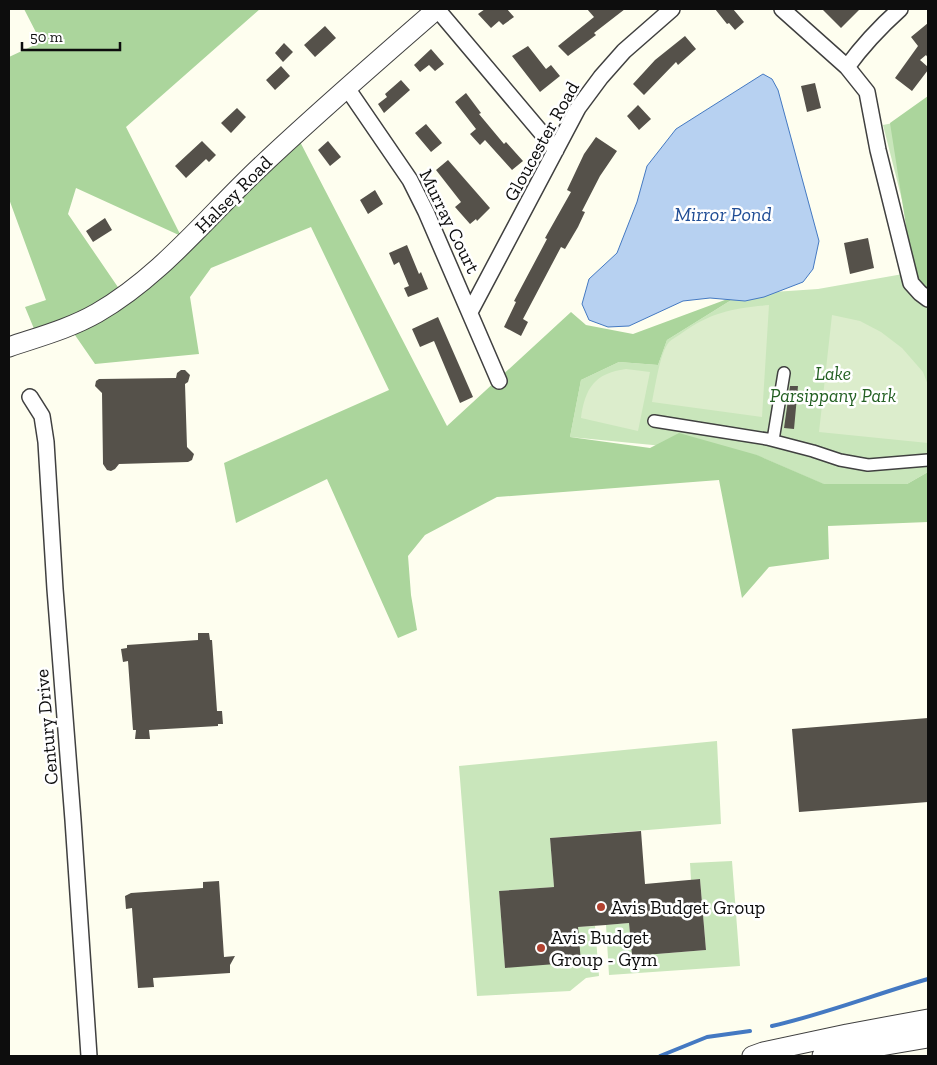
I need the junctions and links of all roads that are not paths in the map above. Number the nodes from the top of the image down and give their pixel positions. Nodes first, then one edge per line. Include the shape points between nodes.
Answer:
1 (437, 9) edge
2 (672, 9) edge
3 (782, 9) edge
4 (900, 9) edge
5 (847, 67) junction
6 (346, 88) junction
7 (556, 150) junction
8 (928, 299) edge
9 (470, 312) junction
10 (9, 347) edge
11 (784, 373) dead end
12 (499, 380) dead end
13 (30, 397) dead end
14 (654, 421) dead end
15 (773, 440) junction
16 (928, 460) edge
17 (928, 1019) edge
18 (928, 1038) edge
19 (89, 1056) edge
20 (752, 1056) edge
21 (822, 1056) edge

1 - 6 street, Halsey Road
1 - 7 street
2 - 7 street, Gloucester Road via 600,77 578,108
3 - 5 street
4 - 5 street via 880,27
5 - 8 street via 867,92 911,283
6 - 9 street, Murray Court via 410,180
6 - 10 street, Halsey Road via 178,249 124,296 75,324
7 - 9 street, Gloucester Road
9 - 12 street, Murray Court
11 - 15 street
13 - 19 street, Century Drive via 42,416 46,442
14 - 15 street
15 - 16 street via 868,465
17 - 20 street
18 - 21 street

